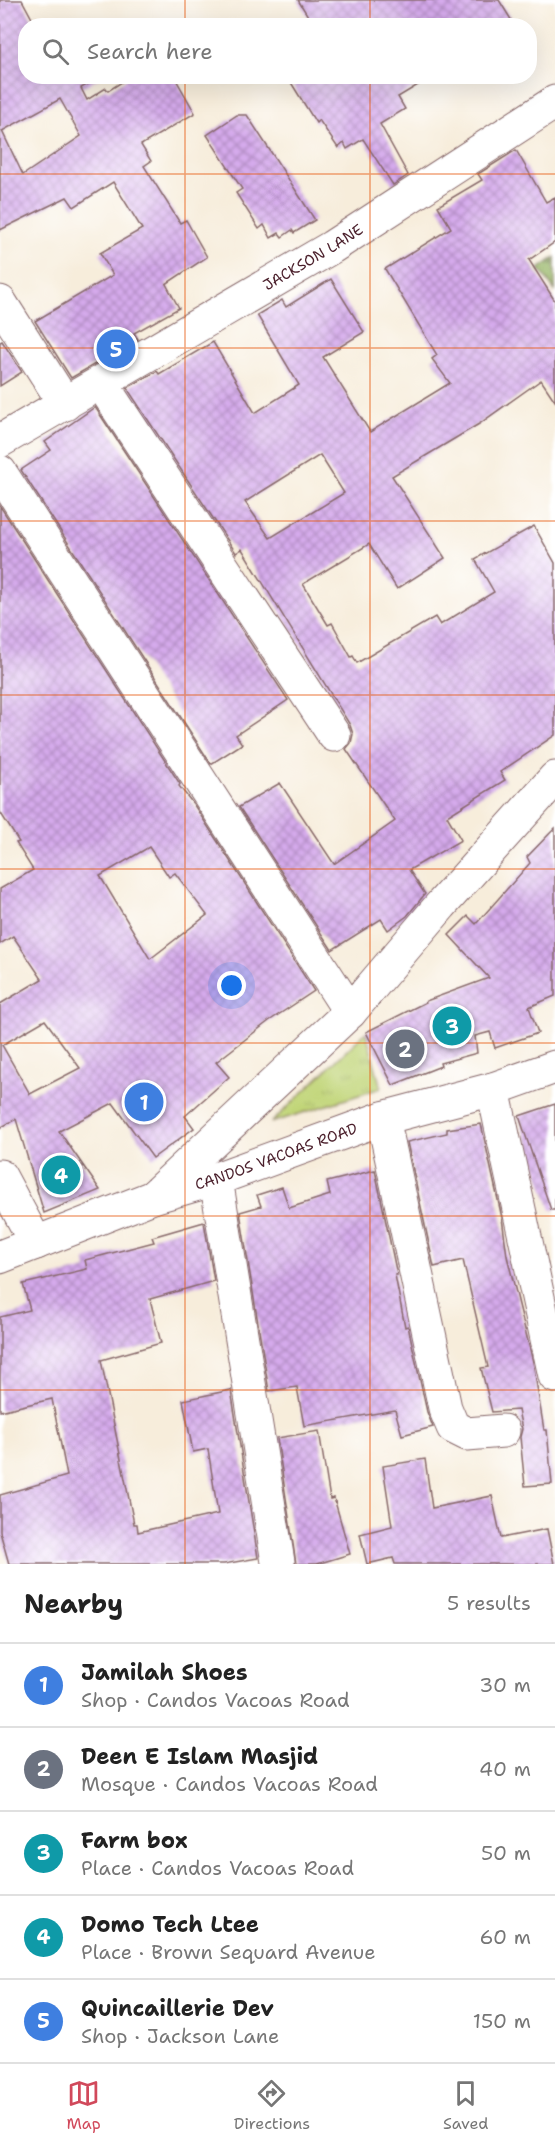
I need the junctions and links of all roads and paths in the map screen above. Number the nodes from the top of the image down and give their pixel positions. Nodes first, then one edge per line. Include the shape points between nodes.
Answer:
1 (555, 102) edge
2 (0, 302) edge
3 (101, 383) junction
4 (65, 404) junction
5 (0, 441) edge
6 (0, 472) edge
7 (334, 735) dead end
8 (555, 778) edge
9 (350, 1012) junction
10 (555, 1067) edge
11 (493, 1089) junction
12 (383, 1118) junction
13 (0, 1176) edge
14 (216, 1179) junction
15 (153, 1197) junction
16 (36, 1243) junction
17 (0, 1257) edge
18 (555, 1377) edge
19 (503, 1431) dead end
20 (278, 1562) dead end

1 - 3 street, JACKSON LANE via 332,247
2 - 4 street
3 - 4 street, JACKSON LANE
3 - 7 street
4 - 5 street, JACKSON LANE
6 - 9 street
8 - 9 street
9 - 15 street
10 - 11 street, CANDOS VACOAS ROAD
11 - 12 street, CANDOS VACOAS ROAD
11 - 18 street
12 - 14 street, CANDOS VACOAS ROAD
12 - 19 street via 445,1408 453,1427 467,1434
13 - 16 street
14 - 15 street, CANDOS VACOAS ROAD
14 - 20 street
15 - 16 street, CANDOS VACOAS ROAD
16 - 17 street, CANDOS VACOAS ROAD

